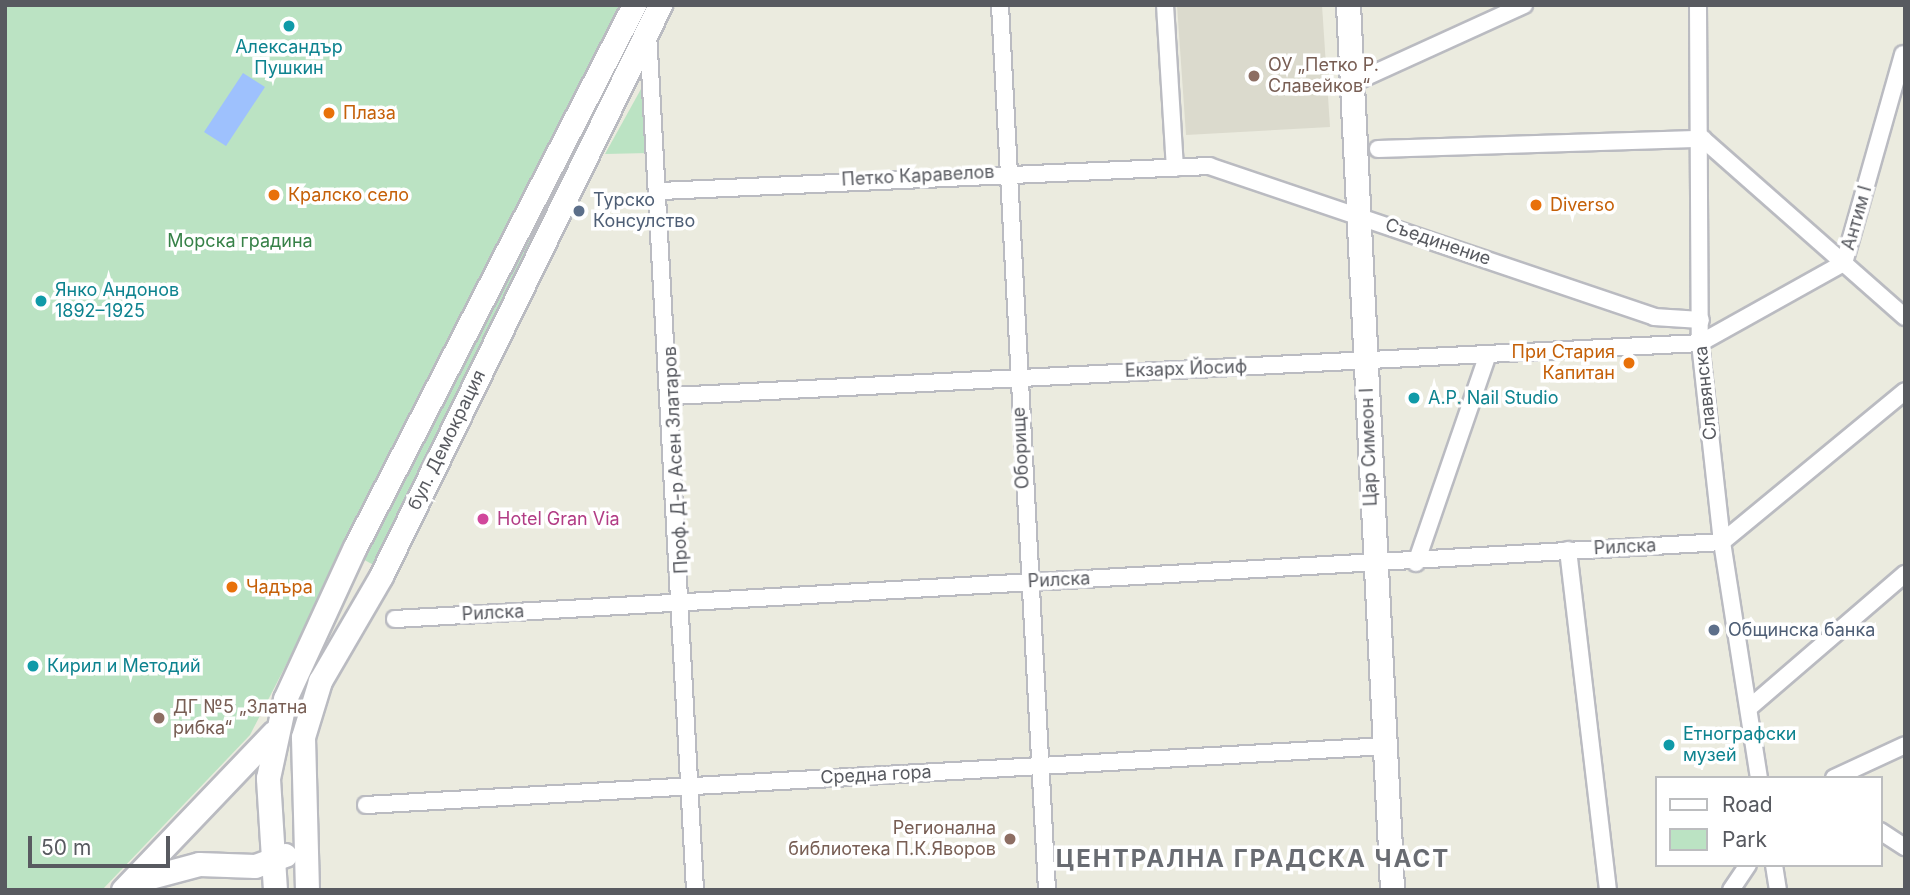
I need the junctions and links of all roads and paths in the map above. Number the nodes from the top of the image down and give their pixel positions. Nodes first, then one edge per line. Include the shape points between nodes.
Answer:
1 (634, 5) edge
2 (660, 5) edge
3 (1000, 5) edge
4 (1165, 5) edge
5 (1348, 5) edge
6 (1524, 5) edge
7 (1698, 5) edge
8 (648, 31) junction
9 (1903, 54) edge
10 (1353, 83) junction
11 (1703, 139) junction
12 (1378, 149) dead end
13 (1175, 167) junction
14 (1006, 171) junction
15 (661, 191) junction
16 (1360, 215) junction
17 (1844, 263) junction
18 (1905, 317) edge
19 (1701, 320) junction
20 (1700, 343) junction
21 (1487, 358) junction
22 (1366, 364) junction
23 (1017, 374) junction
24 (1905, 391) edge
25 (672, 396) junction
26 (1722, 541) junction
27 (1568, 550) junction
28 (1416, 563) junction
29 (1374, 566) junction
30 (1905, 574) edge
31 (1029, 582) junction
32 (683, 601) junction
33 (395, 618) dead end
34 (1749, 708) junction
35 (273, 733) junction
36 (1905, 745) edge
37 (1385, 746) junction
38 (1041, 766) junction
39 (1759, 776) edge
40 (1838, 776) edge
41 (692, 784) junction
42 (366, 805) dead end
43 (1882, 832) edge
44 (305, 834) junction
45 (1905, 847) edge
46 (274, 862) junction
47 (1747, 867) edge
48 (1774, 867) edge
49 (126, 886) edge
50 (275, 890) edge
51 (307, 890) edge
52 (695, 890) edge
53 (1047, 890) edge
54 (1392, 890) edge
55 (1608, 890) edge
56 (1731, 890) edge
57 (1778, 890) edge

1 - 35 main road, бул. Демокрация via 355,547
2 - 8 main road, бул. Демокрация
3 - 14 street, Оборище
4 - 13 street
5 - 10 main road, Цар Симеон I
6 - 10 street
7 - 11 street, Славянска
8 - 15 street, Проф. Д-р Асен Златаров
8 - 44 main road, бул. Демокрация via 382,576 320,681 303,737
9 - 17 street, Антим I
10 - 16 main road, Цар Симеон I
11 - 12 street
11 - 17 street
11 - 19 street, Славянска
13 - 14 street, Петко Каравелов
13 - 16 street, Съединение via 1209,166
14 - 15 street, Петко Каравелов
14 - 23 street, Оборище
15 - 25 street, Проф. Д-р Асен Златаров
16 - 19 street, Съединение via 1654,317
16 - 22 main road, Цар Симеон I
17 - 18 street
17 - 20 street, Антим I
19 - 20 street, Славянска
20 - 21 street, Екзарх Йосиф
20 - 26 street, Славянска
21 - 22 street, Екзарх Йосиф
21 - 28 street
22 - 23 street, Екзарх Йосиф
22 - 29 main road, Цар Симеон I
23 - 25 street, Екзарх Йосиф
23 - 31 street, Оборище
24 - 26 street
25 - 32 street, Проф. Д-р Асен Златаров
26 - 27 street, Рилска
26 - 34 street, Славянска
27 - 28 street, Рилска
27 - 55 street
28 - 29 street, Рилска
29 - 31 street, Рилска
29 - 37 main road, Цар Симеон I
30 - 34 street
31 - 32 street, Рилска
31 - 38 street, Оборище
32 - 33 street, Рилска
32 - 41 street, Проф. Д-р Асен Златаров
34 - 39 street, Славянска
35 - 46 main road, бул. Демокрация via 268,778
35 - 49 main road
36 - 40 street
37 - 38 street, Средна гора
37 - 54 main road, Цар Симеон I
38 - 41 street, Средна гора
38 - 53 street, Оборище
41 - 42 street, Средна гора
41 - 52 street, Проф. Д-р Асен Златаров
43 - 45 street
44 - 46 main road
44 - 51 main road, бул. Демокрация
46 - 49 main road via 199,864
46 - 50 main road, бул. Демокрация
47 - 56 street
48 - 57 street

